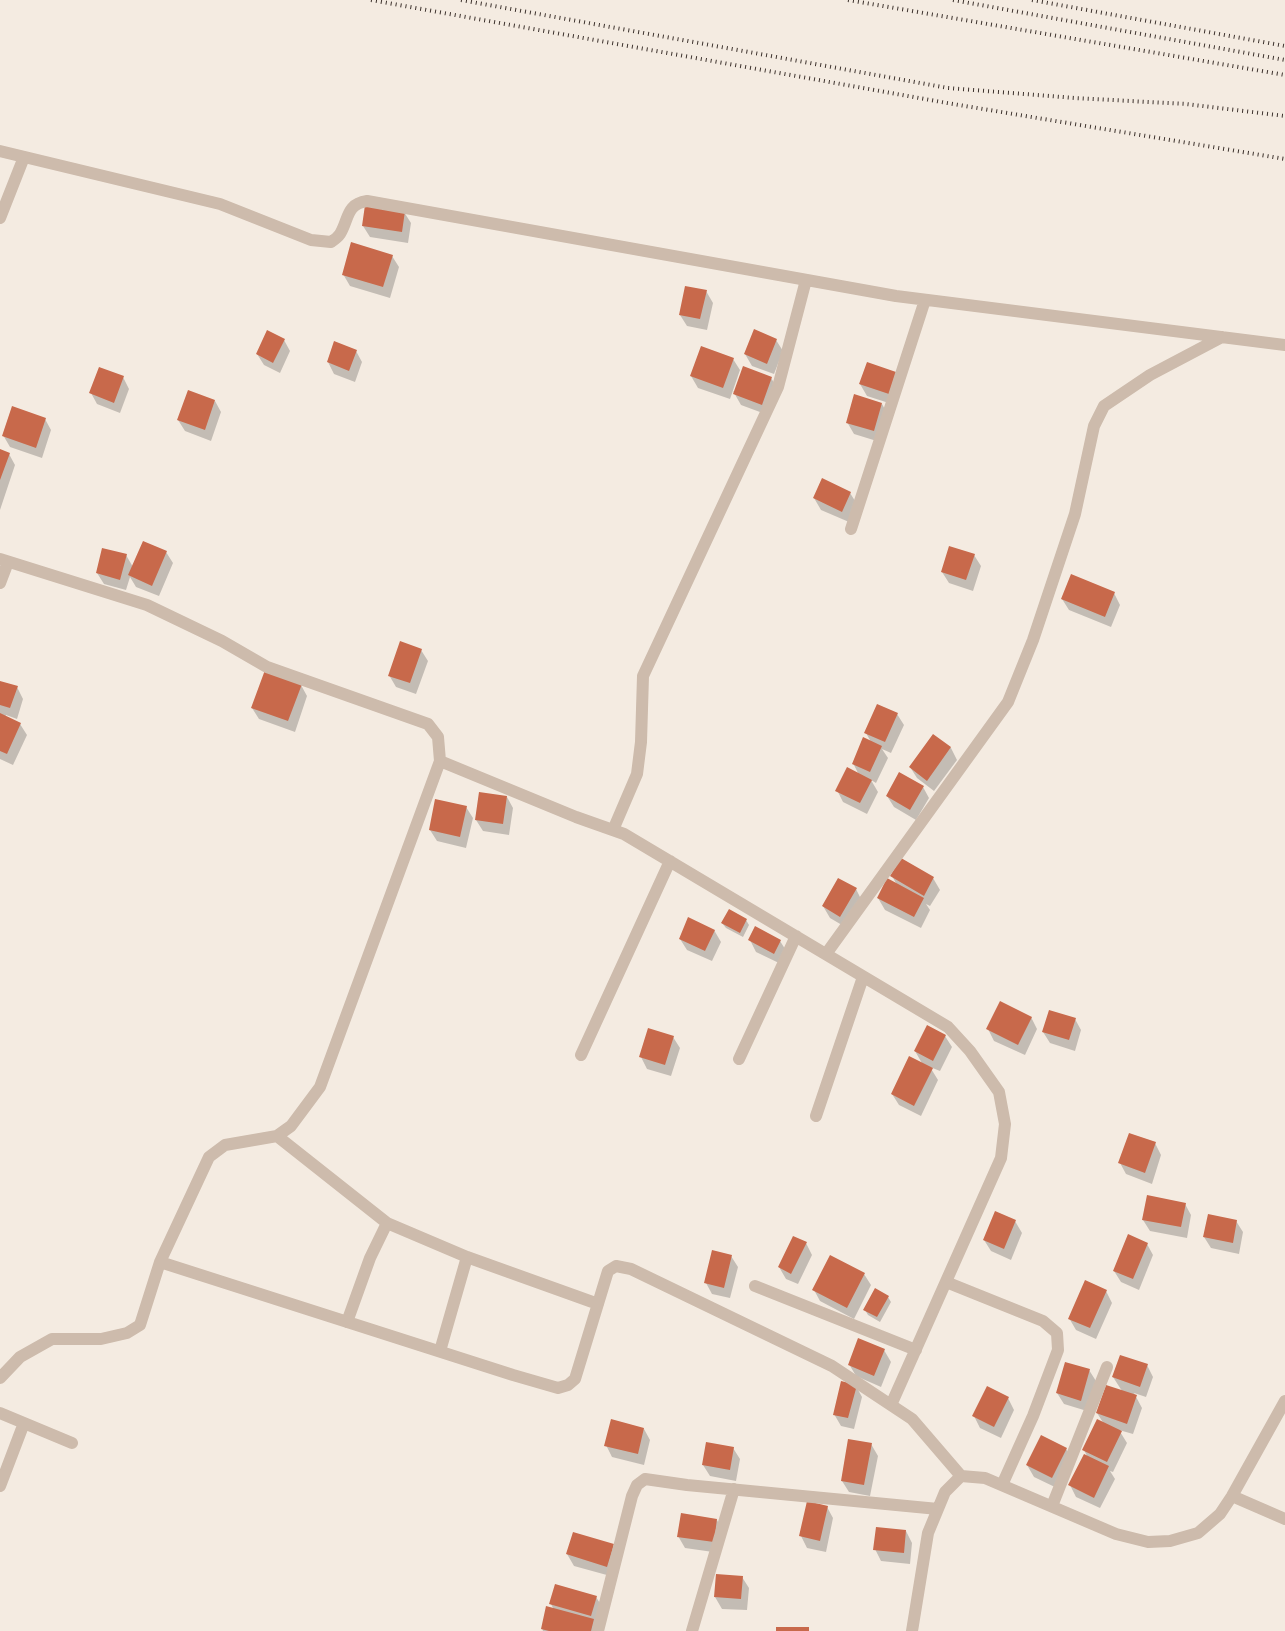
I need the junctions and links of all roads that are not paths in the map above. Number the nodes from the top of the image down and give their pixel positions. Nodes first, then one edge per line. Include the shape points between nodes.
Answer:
1 (0, 151) edge
2 (24, 157) junction
3 (0, 218) edge
4 (806, 280) junction
5 (925, 300) junction
6 (1222, 337) junction
7 (1285, 344) edge
8 (851, 529) dead end
9 (4, 561) edge
10 (0, 583) edge
11 (440, 761) junction
12 (613, 830) junction
13 (670, 862) junction
14 (796, 936) junction
15 (826, 954) junction
16 (863, 977) junction
17 (581, 1055) dead end
18 (739, 1059) dead end
19 (816, 1116) dead end
20 (277, 1136) junction
21 (387, 1223) junction
22 (467, 1257) junction
23 (160, 1262) junction
24 (946, 1282) junction
25 (755, 1286) dead end
26 (598, 1304) junction
27 (347, 1322) junction
28 (916, 1350) junction
29 (440, 1351) junction
30 (1107, 1367) dead end
31 (0, 1378) edge
32 (1285, 1402) edge
33 (891, 1405) junction
34 (0, 1413) edge
35 (24, 1423) junction
36 (72, 1443) dead end
37 (960, 1476) junction
38 (1002, 1485) junction
39 (0, 1486) edge
40 (734, 1489) junction
41 (1232, 1496) junction
42 (1052, 1506) junction
43 (938, 1509) junction
44 (1285, 1519) edge
45 (598, 1631) edge
46 (692, 1631) edge
47 (912, 1631) edge

1 - 2 street
2 - 3 street
2 - 4 street via 220,204 311,240 331,242 339,235 349,212 358,202 367,201
4 - 5 street
4 - 12 street via 778,387 643,676 637,774
5 - 6 street
5 - 8 street
6 - 7 street
6 - 15 street via 1150,375 1104,406 1094,426 1075,514 1033,640 1008,702
9 - 10 street
9 - 11 street via 147,605 267,667 428,724 438,737
11 - 12 street
11 - 20 street via 320,1087 292,1126
12 - 13 street
13 - 14 street
13 - 17 street
14 - 15 street
14 - 18 street
15 - 16 street
16 - 19 street
16 - 24 street via 948,1027 999,1092 1005,1124 1001,1158
20 - 21 street
20 - 23 street via 225,1145 209,1157
21 - 22 street
21 - 27 street via 370,1258
22 - 26 street
22 - 29 street
23 - 27 street
23 - 31 street via 140,1325 127,1333 101,1339 52,1339 20,1357
24 - 28 street
24 - 38 street via 1044,1321 1057,1334 1058,1350 1034,1416
25 - 28 street
26 - 29 street via 575,1379 568,1386 558,1388
26 - 33 street via 608,1271 616,1266 631,1269 832,1366
27 - 29 street
28 - 33 street
30 - 42 street
32 - 41 street
33 - 37 street via 912,1420
34 - 35 street
35 - 36 street
35 - 39 street
37 - 38 street via 986,1478
37 - 43 street via 945,1492
38 - 42 street
40 - 43 street
40 - 45 street via 645,1479 637,1485
40 - 46 street
41 - 42 street via 1220,1514 1198,1533 1170,1541 1148,1542 1116,1534
41 - 44 street
43 - 47 street via 928,1533

